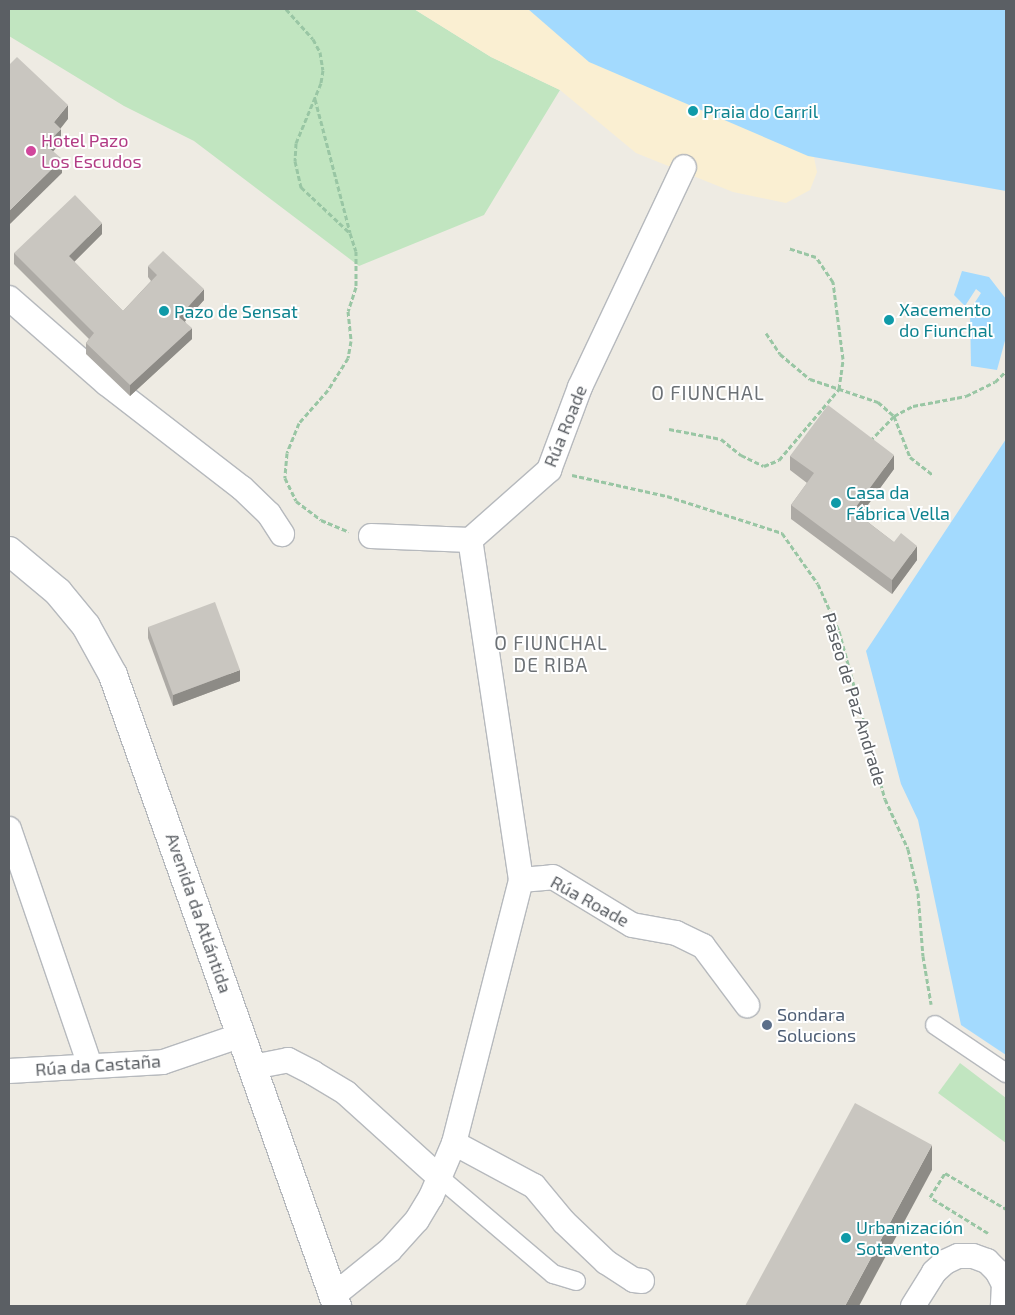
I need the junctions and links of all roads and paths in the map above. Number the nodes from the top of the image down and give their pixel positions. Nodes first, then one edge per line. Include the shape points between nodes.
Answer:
1 (286, 9) edge
2 (315, 99) junction
3 (684, 167) dead end
4 (350, 233) junction
5 (789, 248) dead end
6 (9, 298) edge
7 (766, 333) dead end
8 (1006, 370) edge
9 (839, 388) junction
10 (894, 416) junction
11 (669, 429) dead end
12 (868, 444) edge
13 (549, 470) junction
14 (932, 475) dead end
15 (282, 534) dead end
16 (371, 536) joint
17 (470, 540) junction
18 (9, 551) edge
19 (9, 829) edge
20 (521, 880) junction
21 (746, 1005) dead end
22 (935, 1025) joint
23 (242, 1035) junction
24 (90, 1066) junction
25 (253, 1067) junction
26 (9, 1071) edge
27 (1006, 1073) edge
28 (454, 1143) junction
29 (439, 1177) junction
30 (1006, 1208) edge
31 (990, 1235) dead end
32 (576, 1280) dead end
33 (642, 1281) dead end
34 (335, 1301) edge
35 (913, 1306) edge
36 (1003, 1306) edge

1 - 2 path via 313,39 320,52 321,84
2 - 4 path
2 - 4 path via 296,143 295,162 301,187
3 - 13 street, Rúa Roade via 580,387
4 - 16 path via 356,251 356,287 348,311 351,341 348,358 328,390 300,423 287,453 285,478 296,501 320,520 344,531
5 - 9 path via 816,257 833,282 843,359
6 - 15 street via 106,382 242,488 269,514
7 - 9 path via 796,369 810,379
8 - 10 path via 995,382 966,396 913,406
9 - 10 path via 878,402
9 - 11 path via 779,460 764,466 741,455 722,439
10 - 12 path
10 - 14 path via 910,457
13 - 17 street, Rúa Roade
13 - 22 path, Paseo de Paz Andrade via 667,496 782,533 818,584 838,631 885,799 908,849 918,893 922,956
16 - 17 street
17 - 20 street
18 - 23 street, Avenida da Atlántida via 58,592 86,626 112,675
19 - 24 street
20 - 21 street, Rúa Roade via 553,877 632,926 676,933 703,946
20 - 28 street
22 - 27 street
23 - 24 street, Rúa da Castaña via 163,1062
23 - 25 street, Avenida da Atlántida
24 - 26 street, Rúa da Castaña
25 - 29 street via 288,1060 313,1073 346,1093
25 - 34 street, Avenida da Atlántida
28 - 29 street
28 - 33 street via 534,1186 564,1222 606,1262 634,1280
29 - 32 street via 553,1274
29 - 34 street via 417,1220
30 - 31 path via 945,1173 930,1197
35 - 36 street via 944,1262 958,1256 973,1256 986,1261 997,1271 1004,1284

